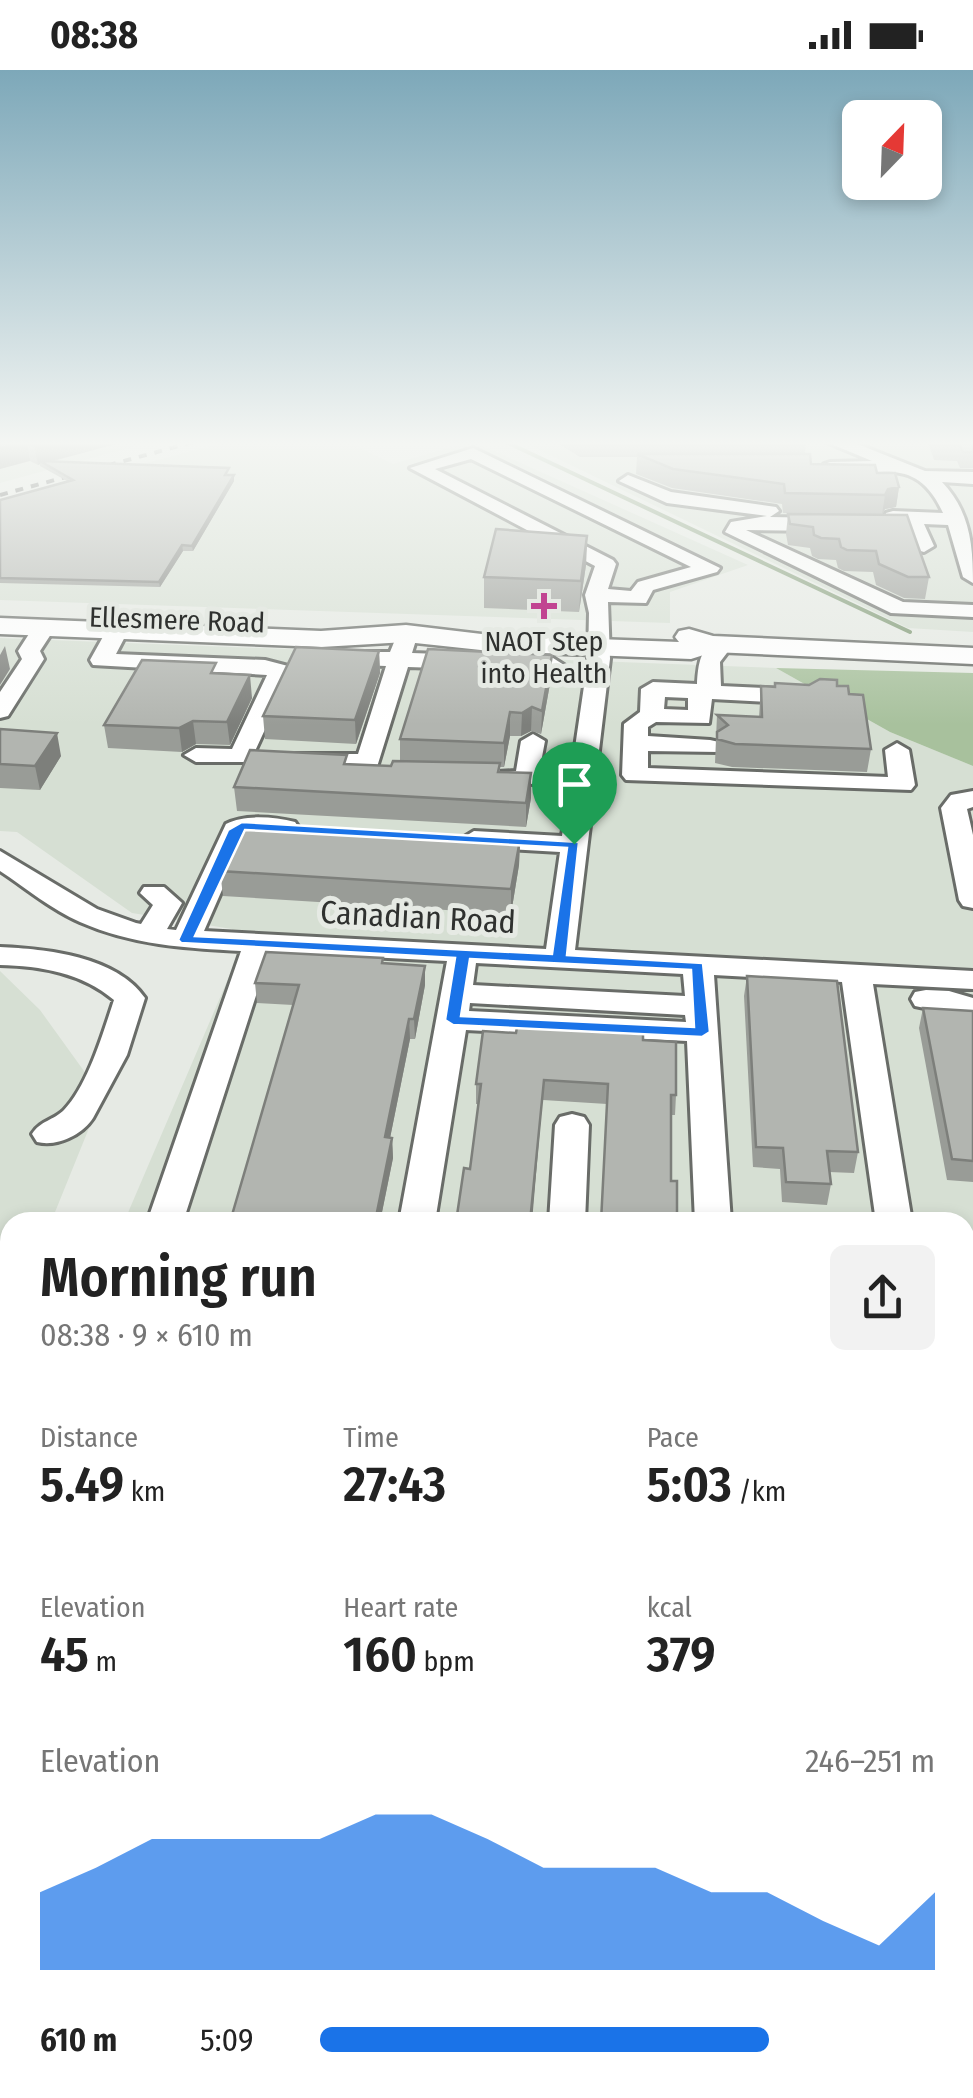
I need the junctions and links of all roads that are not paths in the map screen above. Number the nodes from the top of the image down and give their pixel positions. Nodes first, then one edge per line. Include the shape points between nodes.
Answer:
1 (521, 536) edge
2 (549, 536) edge
3 (599, 536) edge
4 (643, 536) edge
5 (743, 536) edge
6 (959, 536) edge
7 (581, 552) junction
8 (682, 577) junction
9 (973, 577) edge
10 (596, 595) junction
11 (973, 611) edge
12 (0, 613) edge
13 (0, 626) edge
14 (47, 631) junction
15 (116, 631) junction
16 (352, 634) junction
17 (277, 638) junction
18 (600, 640) junction
19 (716, 645) junction
20 (403, 648) junction
21 (0, 650) edge
22 (305, 656) edge
23 (973, 656) edge
24 (553, 665) edge
25 (265, 667) junction
26 (705, 692) junction
27 (806, 697) edge
28 (0, 712) edge
29 (652, 715) junction
30 (700, 718) junction
31 (730, 720) edge
32 (533, 741) dead end
33 (636, 743) junction
34 (710, 747) dead end
35 (896, 750) dead end
36 (196, 755) dead end
37 (290, 758) edge
38 (635, 775) junction
39 (458, 776) edge
40 (528, 779) junction
41 (584, 782) junction
42 (973, 798) edge
43 (320, 830) edge
44 (438, 837) edge
45 (574, 844) junction
46 (0, 858) edge
47 (154, 894) dead end
48 (973, 900) edge
49 (150, 934) junction
50 (186, 940) junction
51 (258, 944) junction
52 (463, 954) junction
53 (0, 956) edge
54 (559, 959) junction
55 (698, 966) junction
56 (856, 974) junction
57 (973, 980) edge
58 (926, 1000) dead end
59 (455, 1007) junction
60 (973, 1009) edge
61 (701, 1019) junction
62 (572, 1124) dead end
63 (48, 1134) dead end
64 (167, 1212) edge
65 (419, 1212) edge
66 (568, 1212) edge
67 (712, 1212) edge
68 (892, 1212) edge

1 - 7 street via 520,547
2 - 7 street
3 - 8 street
4 - 8 street via 710,568
5 - 11 street via 899,608
6 - 9 street
7 - 10 street via 606,564
8 - 10 street via 645,586 639,606
10 - 18 street
12 - 14 main road, Ellesmere Road
13 - 14 main road, Ellesmere Road
14 - 15 main road, Ellesmere Road
14 - 16 main road, Ellesmere Road via 325,626
14 - 21 street
14 - 28 street
15 - 17 main road, Ellesmere Road
15 - 25 street via 101,660
16 - 17 main road, Ellesmere Road
16 - 20 main road, Ellesmere Road
17 - 25 street
18 - 19 main road, Ellesmere Road via 691,651
18 - 20 main road, Ellesmere Road via 466,638
18 - 41 street
19 - 23 main road, Ellesmere Road
19 - 26 street
20 - 22 street
20 - 24 street
20 - 37 street via 378,767
25 - 36 street via 280,671 241,757
26 - 27 street
26 - 29 street via 652,689
26 - 30 street
29 - 30 street
29 - 33 street via 636,724
30 - 31 street
32 - 40 street
33 - 34 street
33 - 38 street
35 - 38 street via 902,786
38 - 41 street
39 - 40 street
40 - 41 street via 554,788
41 - 45 street
42 - 48 street via 954,808
43 - 50 street via 235,830
44 - 45 street
45 - 54 street
46 - 49 street, Canadian Road via 87,915
47 - 49 street via 168,902
49 - 50 street, Canadian Road
50 - 51 street, Canadian Road
51 - 52 street, Canadian Road
51 - 64 street
52 - 54 street, Canadian Road
52 - 59 street
53 - 63 street via 98,974 130,998 110,1055 76,1118
54 - 55 street, Canadian Road
55 - 56 street, Canadian Road
55 - 61 street
56 - 57 street, Canadian Road
56 - 68 street
58 - 60 street
59 - 61 street
59 - 65 street
61 - 67 street
62 - 66 street

